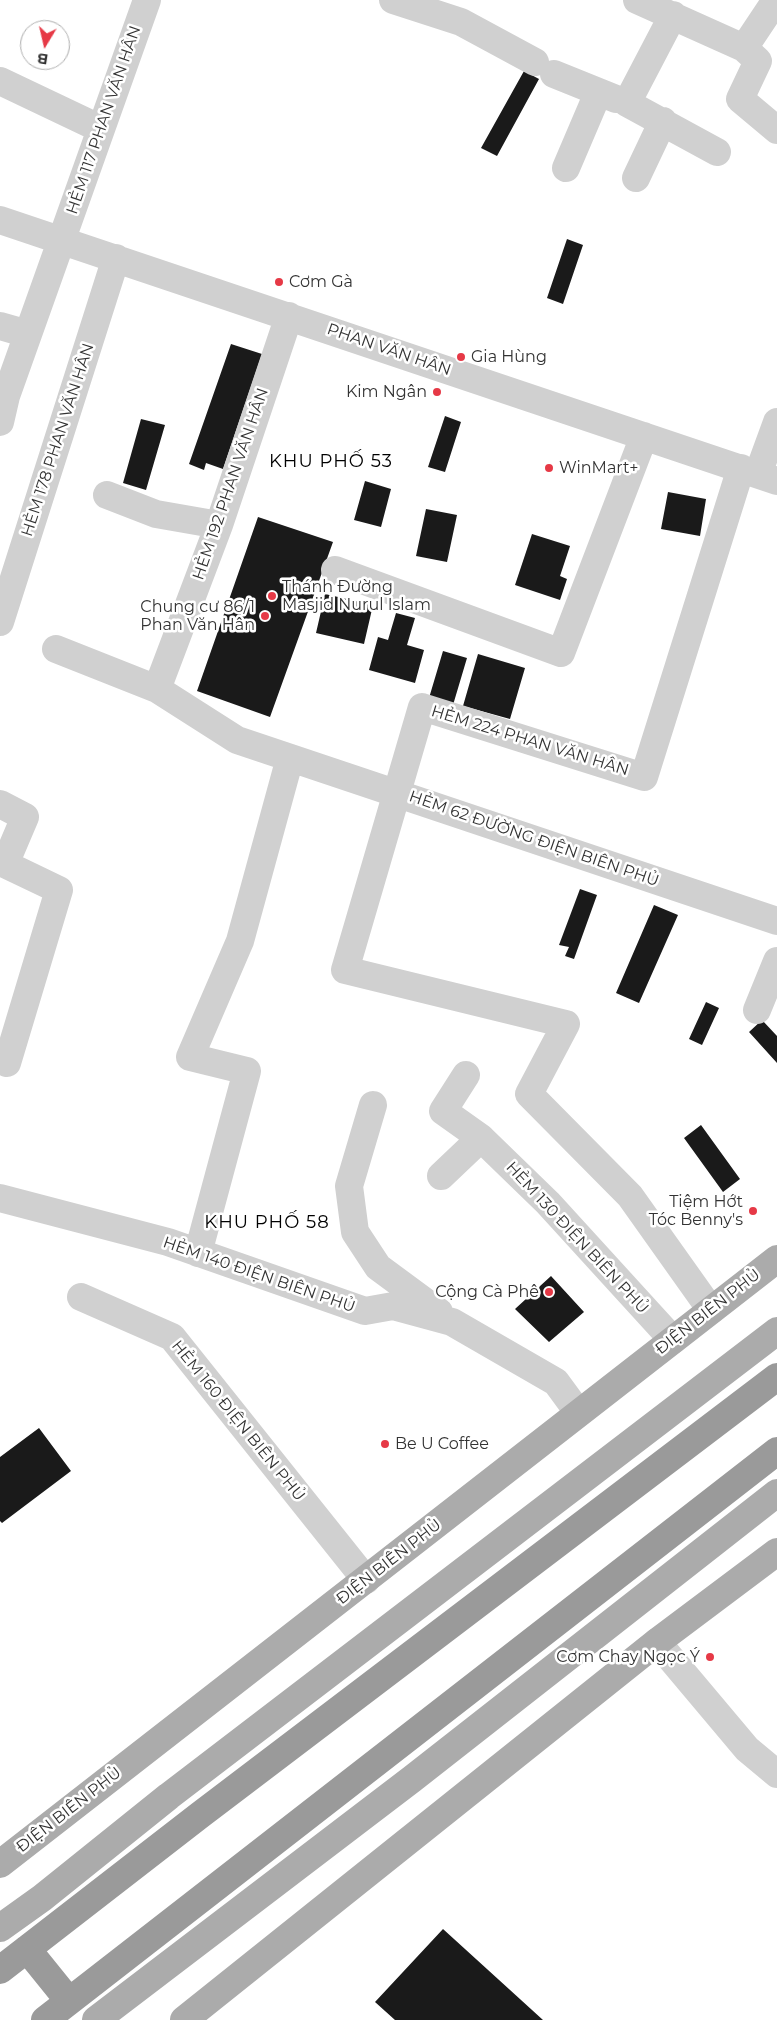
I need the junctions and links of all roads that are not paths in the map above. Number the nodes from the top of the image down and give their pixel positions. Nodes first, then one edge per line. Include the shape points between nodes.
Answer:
1 (147, 0) edge
2 (394, 0) edge
3 (637, 0) edge
4 (776, 0) edge
5 (673, 15) junction
6 (748, 43) junction
7 (777, 52) edge
8 (0, 80) edge
9 (598, 93) junction
10 (627, 103) junction
11 (663, 121) junction
12 (101, 129) junction
13 (777, 130) edge
14 (717, 152) dead end
15 (566, 168) dead end
16 (636, 178) dead end
17 (0, 220) edge
18 (62, 240) junction
19 (116, 258) junction
20 (289, 316) junction
21 (0, 326) edge
22 (28, 334) junction
23 (0, 422) edge
24 (777, 422) edge
25 (644, 436) junction
26 (759, 474) edge
27 (107, 495) dead end
28 (219, 524) junction
29 (335, 570) dead end
30 (0, 622) edge
31 (56, 649) dead end
32 (157, 689) junction
33 (290, 758) junction
34 (396, 793) junction
35 (0, 804) edge
36 (777, 921) edge
37 (777, 961) edge
38 (757, 1010) dead end
39 (2, 1069) edge
40 (466, 1075) dead end
41 (373, 1105) dead end
42 (481, 1138) junction
43 (441, 1176) dead end
44 (0, 1198) edge
45 (198, 1253) junction
46 (777, 1259) edge
47 (82, 1297) dead end
48 (711, 1310) junction
49 (452, 1322) junction
50 (777, 1332) edge
51 (673, 1340) junction
52 (777, 1376) edge
53 (578, 1412) junction
54 (777, 1451) edge
55 (777, 1493) edge
56 (777, 1552) edge
57 (366, 1580) junction
58 (657, 1642) junction
59 (777, 1774) edge
60 (0, 1864) edge
61 (2, 1921) edge
62 (27, 1949) junction
63 (0, 1970) edge
64 (77, 2011) edge
65 (45, 2020) edge
66 (96, 2020) edge
67 (184, 2020) edge

1 - 12 street, HẺM 117 PHAN VĂN HÂN
2 - 9 street via 461,22 544,68
3 - 5 street
4 - 6 street
5 - 6 street
5 - 10 street
6 - 7 street
6 - 13 street via 758,61 740,99
8 - 12 street
9 - 10 street
9 - 15 street
10 - 11 street
11 - 14 street
11 - 16 street
12 - 18 street, HẺM 117 PHAN VĂN HÂN
17 - 18 street, PHAN VĂN HÂN
18 - 19 street, PHAN VĂN HÂN
18 - 22 street, HẺM 117 PHAN VĂN HÂN
19 - 20 street, PHAN VĂN HÂN
19 - 30 street, HẺM 178 PHAN VĂN HÂN
20 - 25 street, PHAN VĂN HÂN
20 - 28 street, HẺM 192 PHAN VĂN HÂN
21 - 22 street
22 - 23 street, HẺM 117 PHAN VĂN HÂN
24 - 26 street
25 - 26 street, PHAN VĂN HÂN
25 - 29 street via 562,653
26 - 34 street, HẺM 224 PHAN VĂN HÂN via 644,777 422,707
27 - 28 street via 156,514
28 - 32 street, HẺM 192 PHAN VĂN HÂN
31 - 32 street
32 - 33 street, HẺM 62 ĐƯỜNG ĐIỆN BIÊN PHỦ via 237,740
33 - 34 street, HẺM 62 ĐƯỜNG ĐIỆN BIÊN PHỦ
33 - 45 street via 240,941 190,1058 247,1071
34 - 36 street, HẺM 62 ĐƯỜNG ĐIỆN BIÊN PHỦ
34 - 48 street via 345,970 566,1024 529,1094 630,1196
35 - 39 street via 25,817 5,864 59,890
37 - 38 street
40 - 42 street, HẺM 130 ĐIỆN BIÊN PHỦ via 443,1111
41 - 49 street via 349,1186 355,1232 378,1267
42 - 43 street
42 - 51 street, HẺM 130 ĐIỆN BIÊN PHỦ via 548,1203
44 - 45 street, HẺM 140 ĐIỆN BIÊN PHỦ via 168,1242
45 - 49 street, HẺM 140 ĐIỆN BIÊN PHỦ via 365,1311 393,1306
46 - 48 main road, ĐIỆN BIÊN PHỦ
47 - 57 street, HẺM 160 ĐIỆN BIÊN PHỦ via 172,1337
48 - 51 main road, ĐIỆN BIÊN PHỦ
49 - 53 street, HẺM 140 ĐIỆN BIÊN PHỦ via 556,1382
50 - 61 main road via 169,1796 42,1898
51 - 53 main road, ĐIỆN BIÊN PHỦ
52 - 62 highway
53 - 57 main road, ĐIỆN BIÊN PHỦ
54 - 64 highway
55 - 66 main road via 412,1779
56 - 58 main road
57 - 60 main road, ĐIỆN BIÊN PHỦ
58 - 59 street via 747,1749
58 - 67 main road
61 - 62 main road
62 - 63 highway
62 - 64 highway
64 - 65 highway

